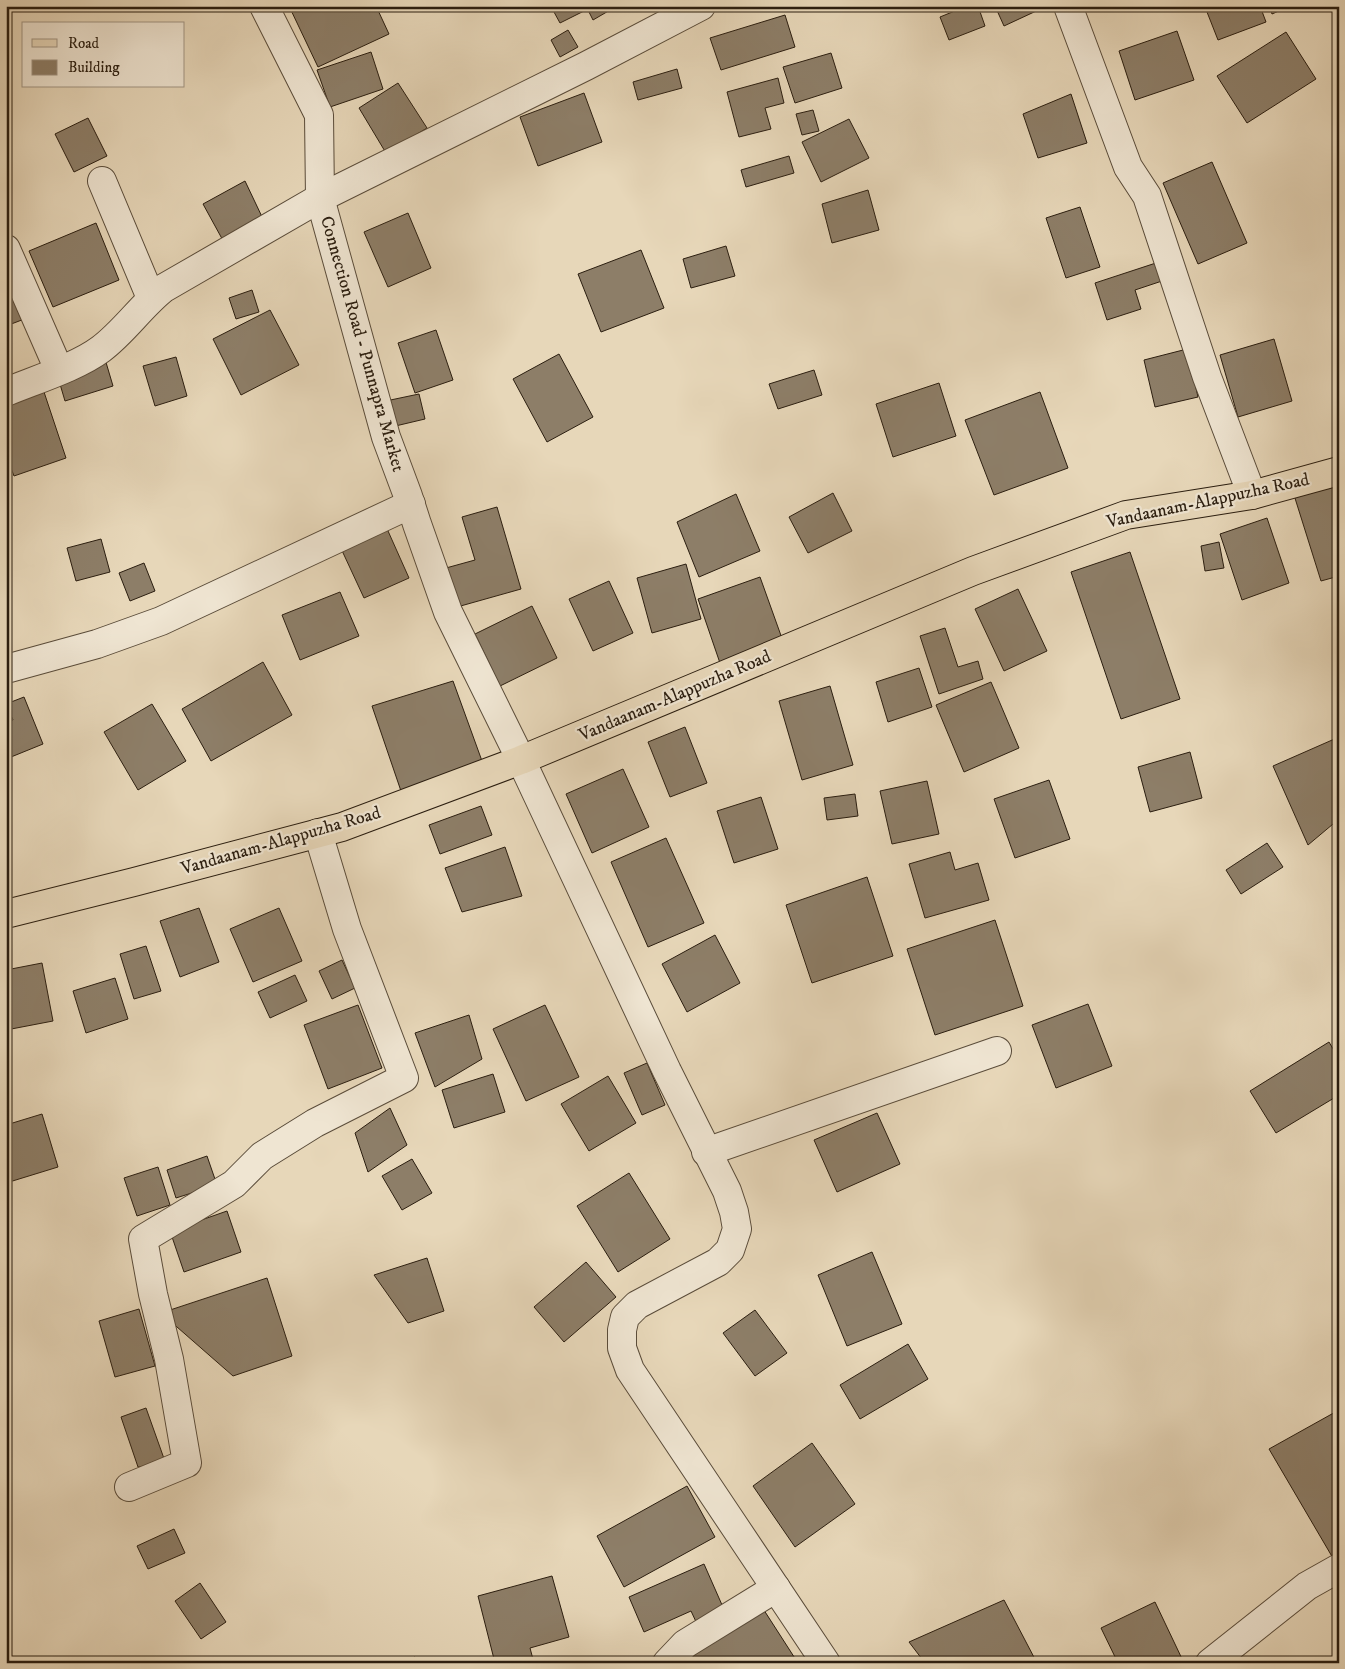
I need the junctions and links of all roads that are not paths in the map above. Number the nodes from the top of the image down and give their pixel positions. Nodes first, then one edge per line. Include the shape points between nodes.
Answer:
1 (264, 6) edge
2 (701, 6) edge
3 (1068, 6) edge
4 (102, 181) dead end
5 (320, 198) junction
6 (6, 249) edge
7 (151, 298) junction
8 (59, 370) junction
9 (6, 392) edge
10 (1339, 471) edge
11 (1252, 495) junction
12 (411, 504) junction
13 (6, 669) edge
14 (522, 760) junction
15 (318, 833) junction
16 (6, 914) edge
17 (997, 1051) dead end
18 (706, 1152) junction
19 (129, 1487) dead end
20 (1339, 1568) edge
21 (776, 1588) junction
22 (667, 1663) edge
23 (826, 1663) edge
24 (1210, 1663) edge

1 - 5 street, Connection Road - Punnapra Market via 319,115
2 - 5 street
3 - 11 street via 1128,167 1147,196 1207,377
4 - 7 street
5 - 7 street
5 - 12 street, Connection Road - Punnapra Market via 386,437
6 - 8 street
7 - 8 street via 118,335 99,350
8 - 9 street
10 - 11 main road, Vandaanam-Alappuzha Road
11 - 14 main road, Vandaanam-Alappuzha Road via 1126,515 1042,545
12 - 13 street via 161,621 97,644
12 - 14 street, Connection Road - Punnapra Market via 448,612
14 - 15 main road, Vandaanam-Alappuzha Road
14 - 18 street, Connection Road - Punnapra Market
15 - 16 main road, Vandaanam-Alappuzha Road
15 - 19 street via 347,929 404,1078 315,1123 262,1156 234,1184 143,1239 187,1463
17 - 18 street
18 - 21 street, Connection Road - Punnapra Market via 727,1191 734,1212 736,1229 730,1250 718,1262 637,1305 625,1317 622,1348 630,1370
20 - 24 street via 1307,1586
21 - 22 street via 685,1644
21 - 23 street, Connection Road - Punnapra Market

